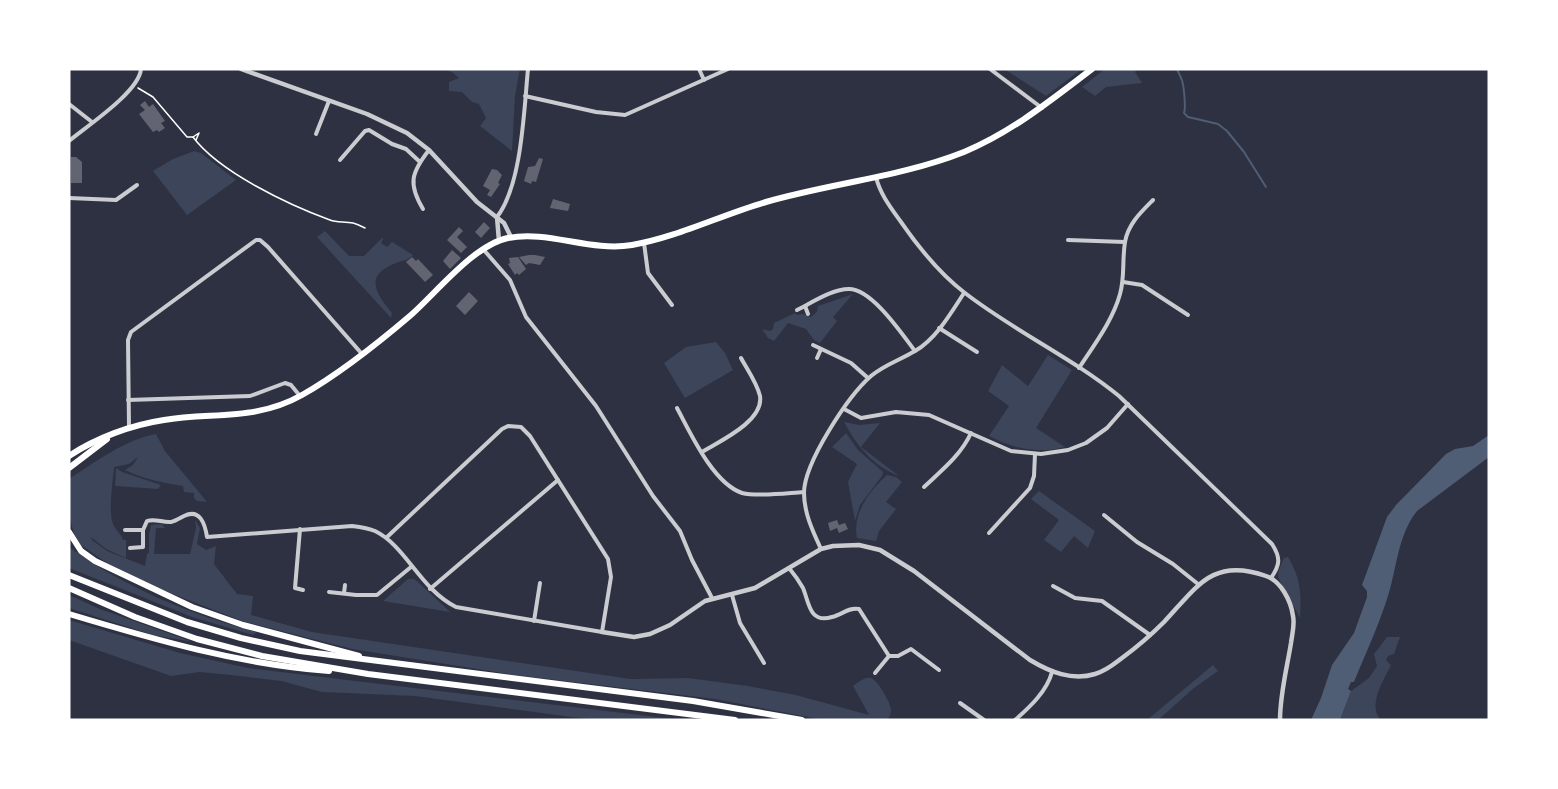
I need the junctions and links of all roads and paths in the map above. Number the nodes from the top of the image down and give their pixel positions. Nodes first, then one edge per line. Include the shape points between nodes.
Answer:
1 (141, 69) edge
2 (242, 69) edge
3 (528, 69) edge
4 (699, 69) edge
5 (728, 69) edge
6 (990, 69) edge
7 (1092, 69) edge
8 (704, 80) junction
9 (133, 86) junction
10 (525, 96) junction
11 (329, 101) junction
12 (69, 104) edge
13 (1042, 108) junction
14 (92, 122) junction
15 (316, 134) dead end
16 (193, 137) junction
17 (69, 141) edge
18 (196, 141) junction
19 (429, 150) junction
20 (340, 160) dead end
21 (420, 162) junction
22 (876, 177) junction
23 (137, 185) dead end
24 (69, 198) edge
25 (1153, 200) dead end
26 (423, 209) dead end
27 (497, 217) junction
28 (365, 228) dead end
29 (511, 237) junction
30 (1068, 240) dead end
31 (499, 241) junction
32 (644, 242) junction
33 (1125, 242) junction
34 (483, 248) junction
35 (1123, 282) junction
36 (964, 293) junction
37 (672, 305) dead end
38 (805, 306) junction
39 (797, 310) dead end
40 (808, 314) dead end
41 (1188, 315) dead end
42 (939, 328) junction
43 (813, 345) dead end
44 (821, 348) junction
45 (915, 351) junction
46 (977, 352) dead end
47 (362, 354) junction
48 (741, 358) dead end
49 (817, 358) dead end
50 (1079, 368) junction
51 (868, 378) junction
52 (300, 396) junction
53 (128, 400) junction
54 (1128, 404) junction
55 (677, 408) dead end
56 (844, 409) junction
57 (129, 428) junction
58 (971, 433) junction
59 (110, 436) junction
60 (702, 452) junction
61 (1035, 454) junction
62 (69, 456) edge
63 (69, 468) edge
64 (558, 480) junction
65 (924, 487) dead end
66 (804, 492) junction
67 (1104, 514) dead end
68 (125, 530) dead end
69 (143, 530) junction
70 (300, 530) junction
71 (69, 532) edge
72 (989, 533) dead end
73 (386, 538) junction
74 (130, 548) dead end
75 (820, 549) junction
76 (411, 567) junction
77 (789, 568) junction
78 (69, 575) edge
79 (1271, 578) junction
80 (540, 583) dead end
81 (1198, 584) junction
82 (345, 585) dead end
83 (1053, 586) dead end
84 (69, 588) edge
85 (430, 589) junction
86 (303, 590) dead end
87 (329, 591) dead end
88 (344, 593) junction
89 (732, 595) junction
90 (712, 598) junction
91 (69, 614) edge
92 (534, 621) junction
93 (603, 632) junction
94 (1150, 635) junction
95 (889, 656) junction
96 (380, 662) junction
97 (764, 663) dead end
98 (939, 670) dead end
99 (1052, 672) junction
100 (875, 673) dead end
101 (368, 674) junction
102 (960, 703) dead end
103 (735, 720) edge
104 (802, 720) edge
105 (984, 720) edge
106 (1014, 720) edge
107 (1280, 720) edge

1 - 9 street
2 - 11 street
3 - 10 street
4 - 8 street
5 - 8 street
6 - 13 street
7 - 13 highway
8 - 10 street via 625,115
9 - 14 street
9 - 16 path via 153,97 187,137
10 - 27 street via 517,164
11 - 15 street
11 - 19 street via 389,123
12 - 14 street
13 - 22 highway via 964,152
14 - 17 street
16 - 18 path
16 - 18 path via 199,133
18 - 28 path via 231,171 276,197 333,222 352,222
19 - 21 street
19 - 27 street via 477,202
20 - 21 street via 369,130 406,149
21 - 26 street via 413,186
22 - 32 highway via 781,198
22 - 36 street via 882,194 910,235
23 - 24 street via 116,200
25 - 33 street via 1129,228
27 - 29 street via 507,226
27 - 31 street
29 - 31 highway
29 - 32 highway via 607,246
30 - 33 street
31 - 34 highway
32 - 37 street via 648,273
33 - 35 street
34 - 47 highway via 426,302
34 - 90 street via 510,280 526,317 596,406 680,531
35 - 41 street via 1142,285
35 - 50 street via 1116,306
36 - 42 street
36 - 50 street
38 - 39 street
38 - 40 street
38 - 45 street via 838,291 858,290 878,307
42 - 45 street
42 - 46 street
43 - 44 street
44 - 49 street
44 - 51 street via 851,363
45 - 51 street
47 - 52 highway
47 - 53 street via 268,247 256,240 131,332
48 - 60 street via 760,396 758,409 746,424
50 - 54 street
51 - 56 street
52 - 53 street via 285,382 250,396
52 - 57 highway via 261,412 165,419
53 - 57 street
54 - 61 street via 1107,428 1086,443 1068,450
54 - 79 street via 1272,544 1279,554 1279,565
55 - 60 street
56 - 58 street via 866,418 896,412 929,415
56 - 66 street via 821,445 808,472
57 - 59 highway
58 - 61 street via 1011,451
58 - 65 street via 965,447
59 - 62 highway
59 - 63 highway
60 - 66 street via 727,484 744,493
61 - 72 street via 1030,488
64 - 73 street via 526,431 508,426
64 - 85 street
64 - 93 street via 610,566
66 - 75 street via 806,513
67 - 81 street
68 - 69 street
69 - 70 street via 149,520 170,522 194,513 204,522 207,537
69 - 74 street via 143,547
70 - 73 street via 352,526
70 - 86 street via 295,588
71 - 96 highway via 81,551 95,561 192,607
73 - 76 street
75 - 77 street
75 - 99 street via 848,545 880,550
76 - 85 street
76 - 88 street via 377,595
77 - 89 street via 755,588
77 - 95 street via 811,611 829,618 859,609
78 - 96 highway via 187,622 241,638
79 - 81 street via 1241,569 1214,575
79 - 107 street via 1282,589 1293,614
80 - 92 street
81 - 94 street
82 - 88 street
83 - 94 street via 1075,598 1107,604
84 - 101 highway via 197,639 262,656
85 - 92 street via 456,607
87 - 88 street
89 - 90 street
89 - 97 street via 740,623
90 - 93 street via 650,633 634,637
91 - 101 highway via 228,658 288,668
92 - 93 street
94 - 99 street via 1096,674 1083,677
95 - 98 street via 911,649
95 - 100 street
96 - 104 highway via 693,701
99 - 106 street via 1041,693
101 - 103 highway
102 - 105 street

